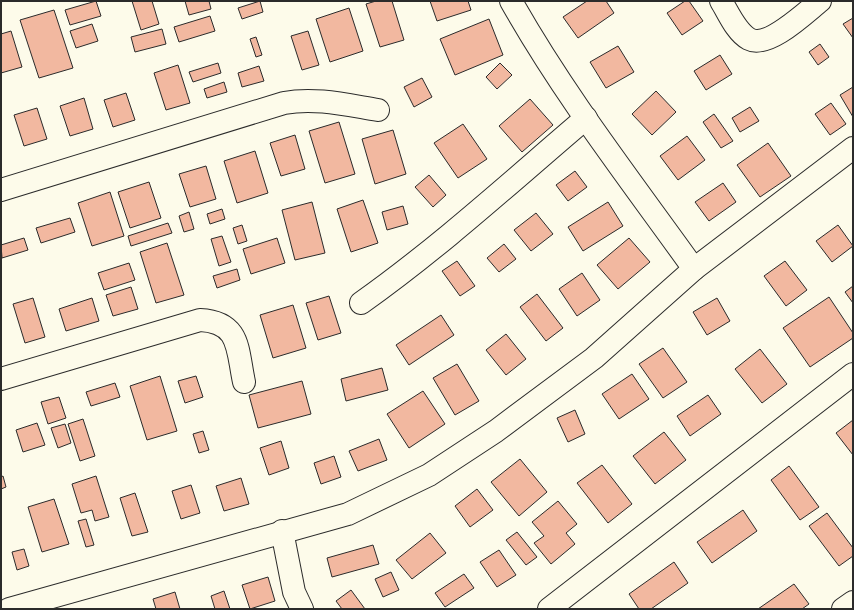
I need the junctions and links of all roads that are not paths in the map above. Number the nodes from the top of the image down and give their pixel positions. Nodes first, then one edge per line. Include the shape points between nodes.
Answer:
1 (511, 1) edge
2 (721, 1) edge
3 (820, 1) edge
4 (378, 110) dead end
5 (586, 118) junction
6 (853, 148) edge
7 (1, 190) edge
8 (694, 269) junction
9 (361, 303) dead end
10 (853, 374) edge
11 (1, 379) edge
12 (244, 382) dead end
13 (282, 531) junction
14 (853, 602) edge
15 (9, 609) edge
16 (302, 609) edge
17 (549, 609) edge
18 (843, 609) edge

1 - 5 street via 529,33
2 - 3 street via 740,31 749,39 760,41 772,38
4 - 7 street via 314,101 284,103
5 - 8 street
5 - 9 street via 402,274
6 - 8 street
8 - 13 street via 594,358 496,431 429,475 348,514
10 - 17 street
11 - 12 street via 200,320 222,323 231,331
13 - 15 street
13 - 16 street via 294,592
14 - 18 street

